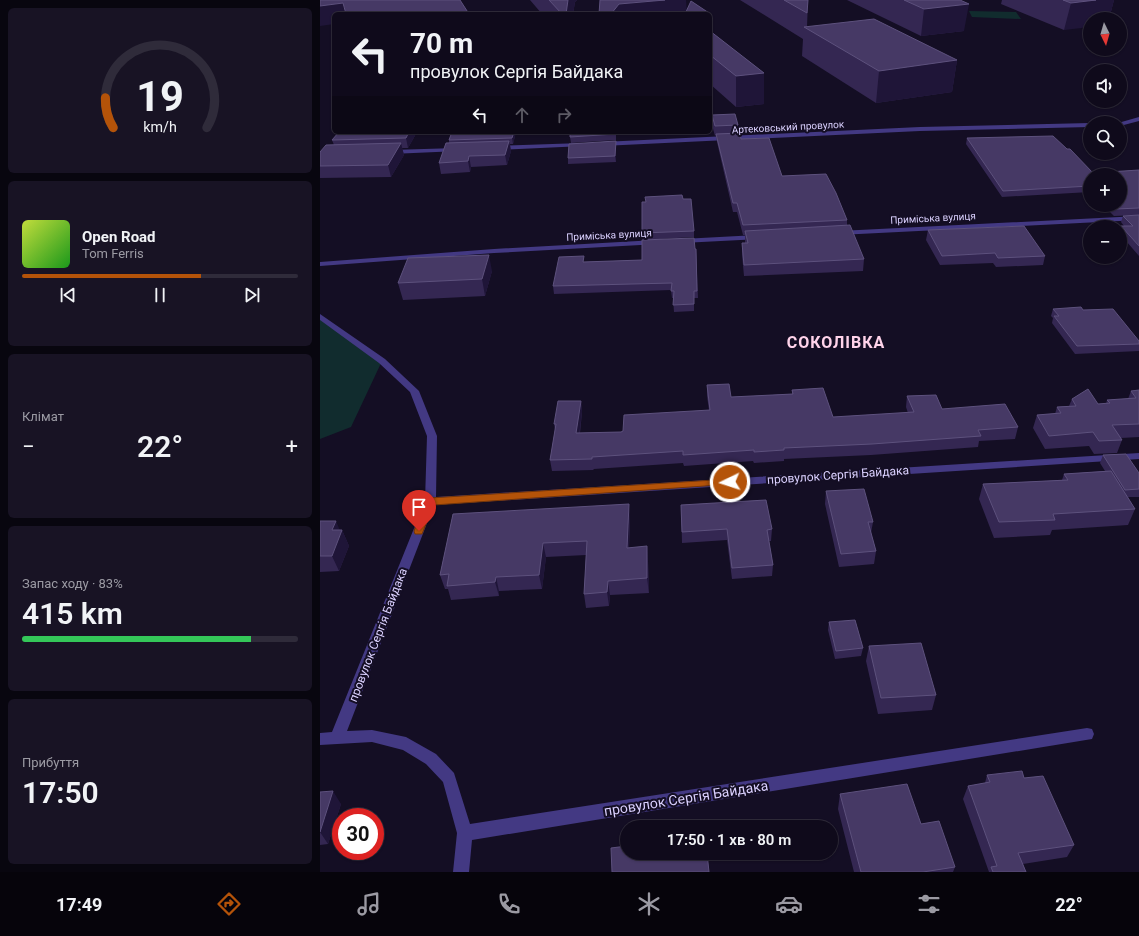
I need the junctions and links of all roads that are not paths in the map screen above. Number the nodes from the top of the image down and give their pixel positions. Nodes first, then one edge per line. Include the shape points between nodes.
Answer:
1 (1139, 119) edge
2 (1127, 123) edge
3 (1083, 125) edge
4 (587, 145) edge
5 (595, 145) edge
6 (493, 148) edge
7 (462, 150) edge
8 (383, 152) edge
9 (1139, 218) edge
10 (828, 233) edge
11 (764, 237) edge
12 (677, 241) edge
13 (661, 242) edge
14 (320, 264) edge
15 (320, 316) edge
16 (1139, 456) edge
17 (430, 501) junction
18 (1087, 734) dead end
19 (338, 738) junction
20 (320, 739) edge
21 (465, 833) junction
22 (461, 872) edge

1 - 2 street
3 - 5 street, Артековський провулок via 920,129
4 - 6 street
7 - 8 street
9 - 10 street, Приміська вулиця
11 - 12 street
13 - 14 street, Приміська вулиця
15 - 17 street via 382,361 414,391 432,436
16 - 17 street, провулок Сергія Байдака
17 - 19 street, провулок Сергія Байдака
18 - 21 street, провулок Сергія Байдака
19 - 20 street
19 - 21 street via 372,736 406,744 431,759 449,778
21 - 22 street

